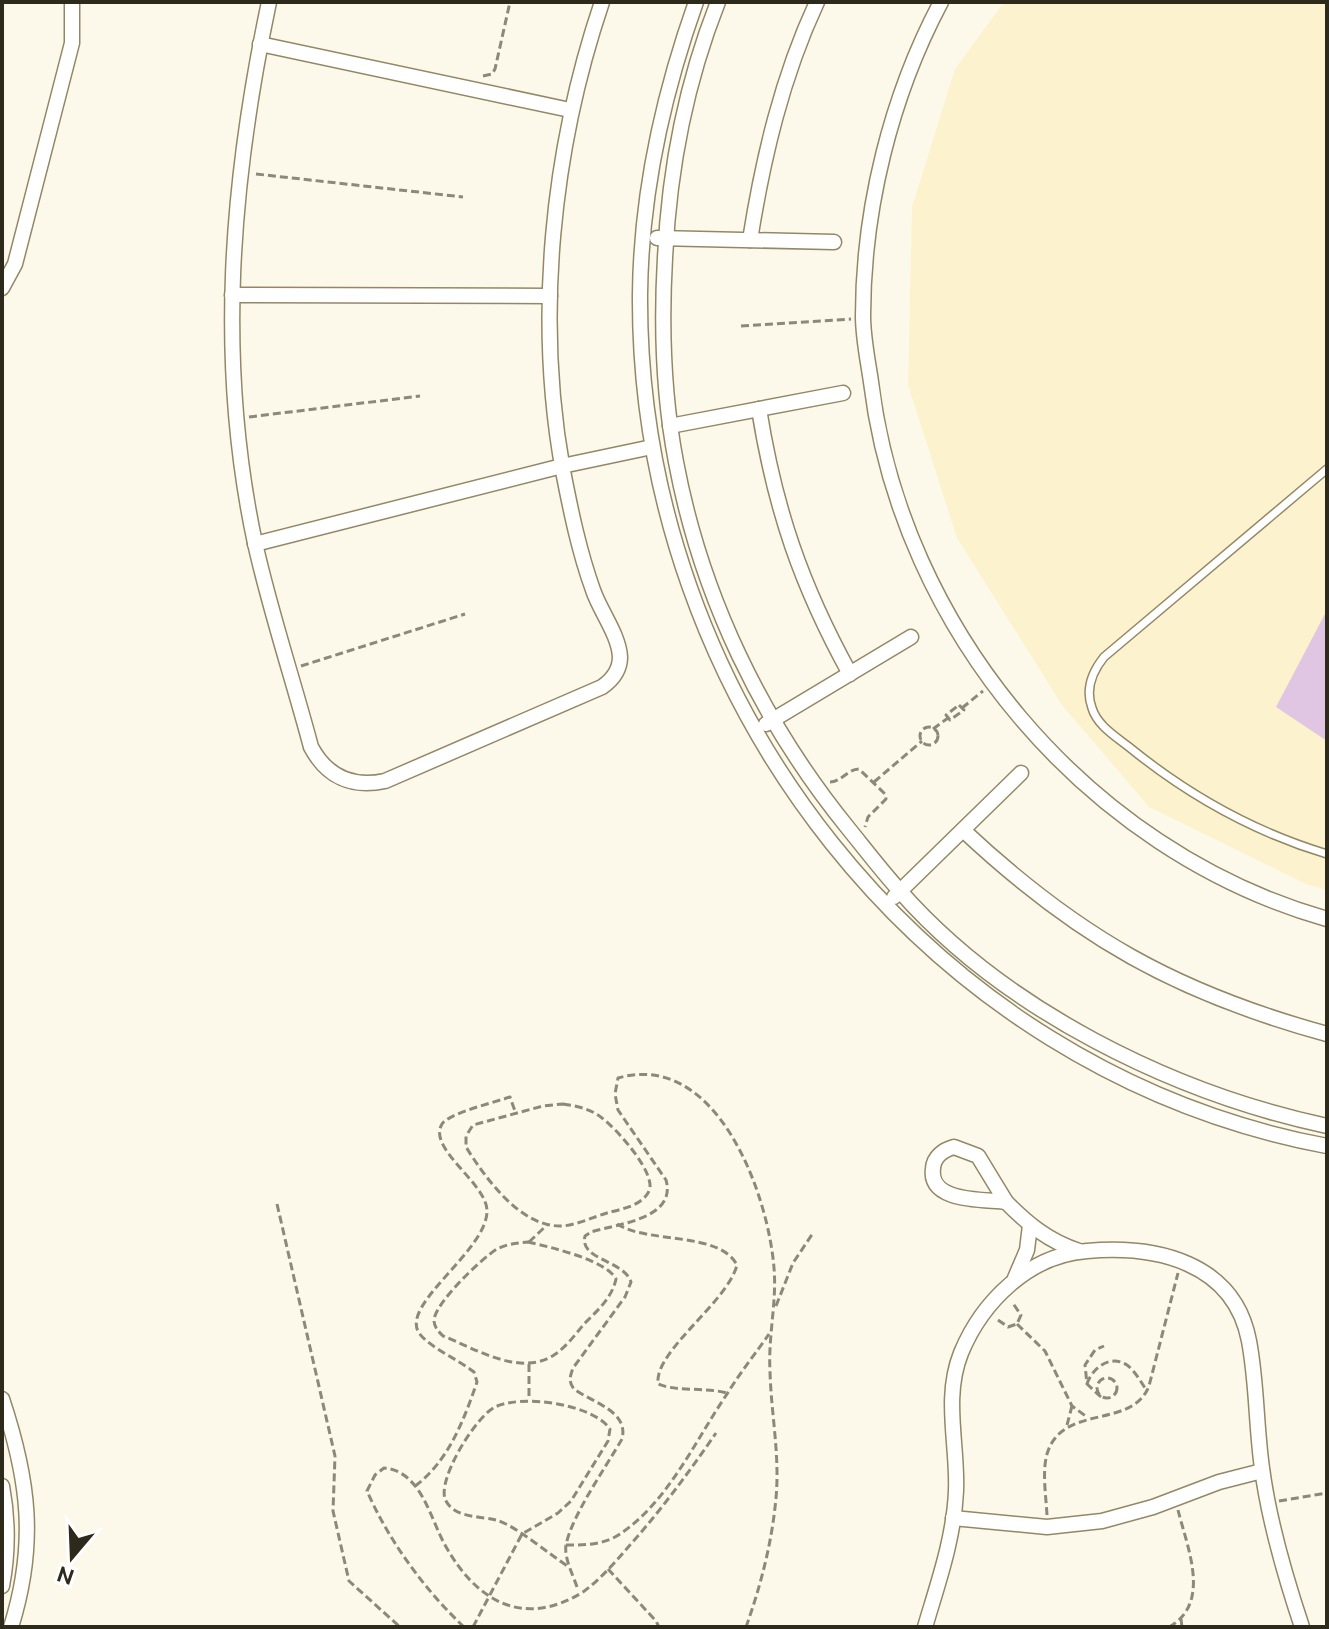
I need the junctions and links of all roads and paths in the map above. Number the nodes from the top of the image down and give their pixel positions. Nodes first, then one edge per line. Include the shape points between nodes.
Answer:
1 (72, 2) edge
2 (269, 2) edge
3 (510, 2) edge
4 (602, 2) edge
5 (696, 2) edge
6 (718, 2) edge
7 (817, 2) edge
8 (941, 2) edge
9 (260, 44) junction
10 (478, 91) junction
11 (570, 110) junction
12 (239, 172) junction
13 (463, 197) dead end
14 (644, 238) junction
15 (666, 238) junction
16 (750, 240) junction
17 (834, 242) dead end
18 (2, 288) edge
19 (232, 295) junction
20 (550, 296) junction
21 (863, 318) junction
22 (741, 326) dead end
23 (843, 393) dead end
24 (420, 396) dead end
25 (759, 409) junction
26 (237, 418) junction
27 (670, 426) junction
28 (652, 447) junction
29 (562, 466) junction
30 (1327, 469) edge
31 (255, 544) junction
32 (465, 614) dead end
33 (911, 637) dead end
34 (290, 669) junction
35 (850, 674) junction
36 (992, 684) junction
37 (773, 720) junction
38 (933, 729) junction
39 (756, 731) junction
40 (922, 741) junction
41 (1021, 773) dead end
42 (824, 777) dead end
43 (874, 782) junction
44 (963, 830) junction
45 (867, 831) dead end
46 (1327, 854) edge
47 (900, 892) junction
48 (885, 905) junction
49 (1327, 919) edge
50 (1327, 1034) edge
51 (516, 1114) junction
52 (1327, 1126) edge
53 (1327, 1146) edge
54 (1006, 1202) junction
55 (277, 1204) dead end
56 (617, 1224) junction
57 (547, 1225) junction
58 (1030, 1225) junction
59 (813, 1233) dead end
60 (528, 1242) junction
61 (1079, 1251) junction
62 (1182, 1260) junction
63 (623, 1270) junction
64 (616, 1279) junction
65 (1007, 1287) junction
66 (986, 1309) junction
67 (774, 1313) junction
68 (1017, 1324) junction
69 (771, 1331) junction
70 (1104, 1346) dead end
71 (529, 1364) junction
72 (1087, 1384) junction
73 (1147, 1392) junction
74 (727, 1393) junction
75 (1101, 1397) junction
76 (2, 1399) edge
77 (529, 1400) junction
78 (1072, 1406) junction
79 (1090, 1418) junction
80 (1067, 1427) junction
81 (716, 1433) dead end
82 (1262, 1471) junction
83 (2, 1486) edge
84 (415, 1486) junction
85 (1327, 1493) edge
86 (1176, 1498) junction
87 (1269, 1503) junction
88 (953, 1518) junction
89 (1047, 1527) junction
90 (522, 1534) junction
91 (566, 1545) junction
92 (571, 1568) junction
93 (608, 1569) junction
94 (2, 1586) edge
95 (577, 1587) dead end
96 (2, 1595) edge
97 (18, 1597) junction
98 (487, 1598) junction
99 (1181, 1619) junction
100 (11, 1627) edge
101 (400, 1627) edge
102 (464, 1627) edge
103 (473, 1627) edge
104 (659, 1627) edge
105 (746, 1627) edge
106 (925, 1627) edge
107 (1169, 1627) edge
108 (1182, 1627) edge
109 (1302, 1627) edge

1 - 18 street via 68,57 15,264
2 - 9 street
3 - 10 path via 495,69 483,76
4 - 11 street
5 - 14 street via 665,101
6 - 15 street via 686,105
7 - 16 street via 773,124
8 - 21 street via 891,124 877,184
9 - 10 street
9 - 12 street
10 - 11 street
11 - 20 street
12 - 13 path
12 - 19 street
14 - 15 street
14 - 28 street via 641,343
15 - 16 street
15 - 27 street via 663,332
16 - 17 street
19 - 20 street
19 - 26 street
20 - 29 street
21 - 22 path
21 - 36 street via 875,417 895,492 922,564
23 - 25 street
24 - 26 path
25 - 27 street
25 - 35 street via 786,533
26 - 31 street
27 - 37 street via 703,567 729,635
28 - 29 street
28 - 39 street via 691,594 726,678
29 - 31 street
29 - 34 street via 585,568 620,652 611,681 385,781 359,784 336,776 317,758
30 - 46 lane via 1104,657 1095,668 1089,695 1098,721 1153,767 1253,826
31 - 34 street
32 - 34 path
33 - 35 street
35 - 37 street
36 - 38 path
36 - 49 street via 1053,756 1111,807 1182,855 1251,891
37 - 39 street
37 - 47 street via 833,809
38 - 40 path via 929,725 918,735
38 - 40 path via 938,737 928,746
39 - 48 street via 814,822
40 - 43 path
41 - 44 street
42 - 43 path via 833,782 859,769
43 - 45 path via 886,799 865,820
44 - 47 street
44 - 50 street via 1055,910 1159,973 1214,998
47 - 48 street
47 - 52 street via 1001,980 1114,1051 1238,1103
48 - 53 street via 989,996 1105,1069 1233,1122
51 - 57 path via 473,1125 466,1147 518,1212
51 - 57 path via 563,1104 583,1107 603,1118 650,1176 651,1188 636,1204 564,1227
51 - 84 path via 510,1097 445,1119 440,1127 444,1147 488,1208 477,1242 423,1303 416,1323 426,1339 474,1372 477,1382 447,1451
54 - 54 street via 984,1162 970,1151 954,1147 939,1154 933,1177 943,1192
54 - 58 street
55 - 101 path via 334,1447 333,1511 349,1581
56 - 63 path via 591,1232 583,1243
56 - 67 path via 654,1213 669,1189 618,1110 618,1078 653,1073 672,1078 721,1122 755,1182 772,1247
56 - 74 path via 640,1235 714,1247 732,1256 737,1265 729,1286 657,1375 658,1384 665,1387
57 - 60 path
58 - 61 street
58 - 65 street via 1027,1250
59 - 67 path via 789,1271
60 - 64 path via 602,1266
60 - 71 path via 511,1243 488,1255 437,1309 434,1320 443,1336
61 - 62 street via 1136,1250
61 - 65 street via 1032,1269
62 - 73 path
62 - 82 street via 1218,1283 1243,1320
63 - 64 path
63 - 91 path via 630,1289 573,1368 570,1383 618,1415 624,1430
64 - 71 path via 609,1297 567,1345 546,1360
65 - 66 street
65 - 68 path via 1020,1310
66 - 68 path via 1008,1327
66 - 88 street via 971,1332 953,1383
67 - 69 path
68 - 78 path via 1045,1351
69 - 74 path
69 - 105 path via 776,1496 767,1556
70 - 72 path via 1085,1365
71 - 77 path
72 - 73 path via 1096,1368 1117,1361 1131,1369
72 - 75 path
73 - 79 path via 1133,1406
74 - 91 path via 646,1512 618,1536 593,1545
75 - 75 path via 1116,1393 1110,1379 1097,1387
76 - 97 street via 27,1496
77 - 90 path via 589,1413 610,1429 571,1501
77 - 90 path via 493,1408 482,1417 443,1491 453,1510 499,1521
78 - 79 path
78 - 80 path
79 - 80 path
80 - 89 path via 1051,1444 1046,1459
81 - 93 path via 655,1517
82 - 86 street
82 - 87 street
83 - 94 street
84 - 98 path via 454,1560
84 - 102 path via 395,1468 384,1468 367,1491 399,1549
85 - 87 path
86 - 89 street via 1102,1521
86 - 99 path via 1194,1583
87 - 109 street
88 - 89 street
88 - 106 street
90 - 92 path
90 - 98 path
91 - 92 path
92 - 95 path
93 - 98 path via 583,1592 551,1608 518,1610
93 - 104 path
96 - 97 street
97 - 100 street
98 - 103 path
99 - 107 path
99 - 108 path

